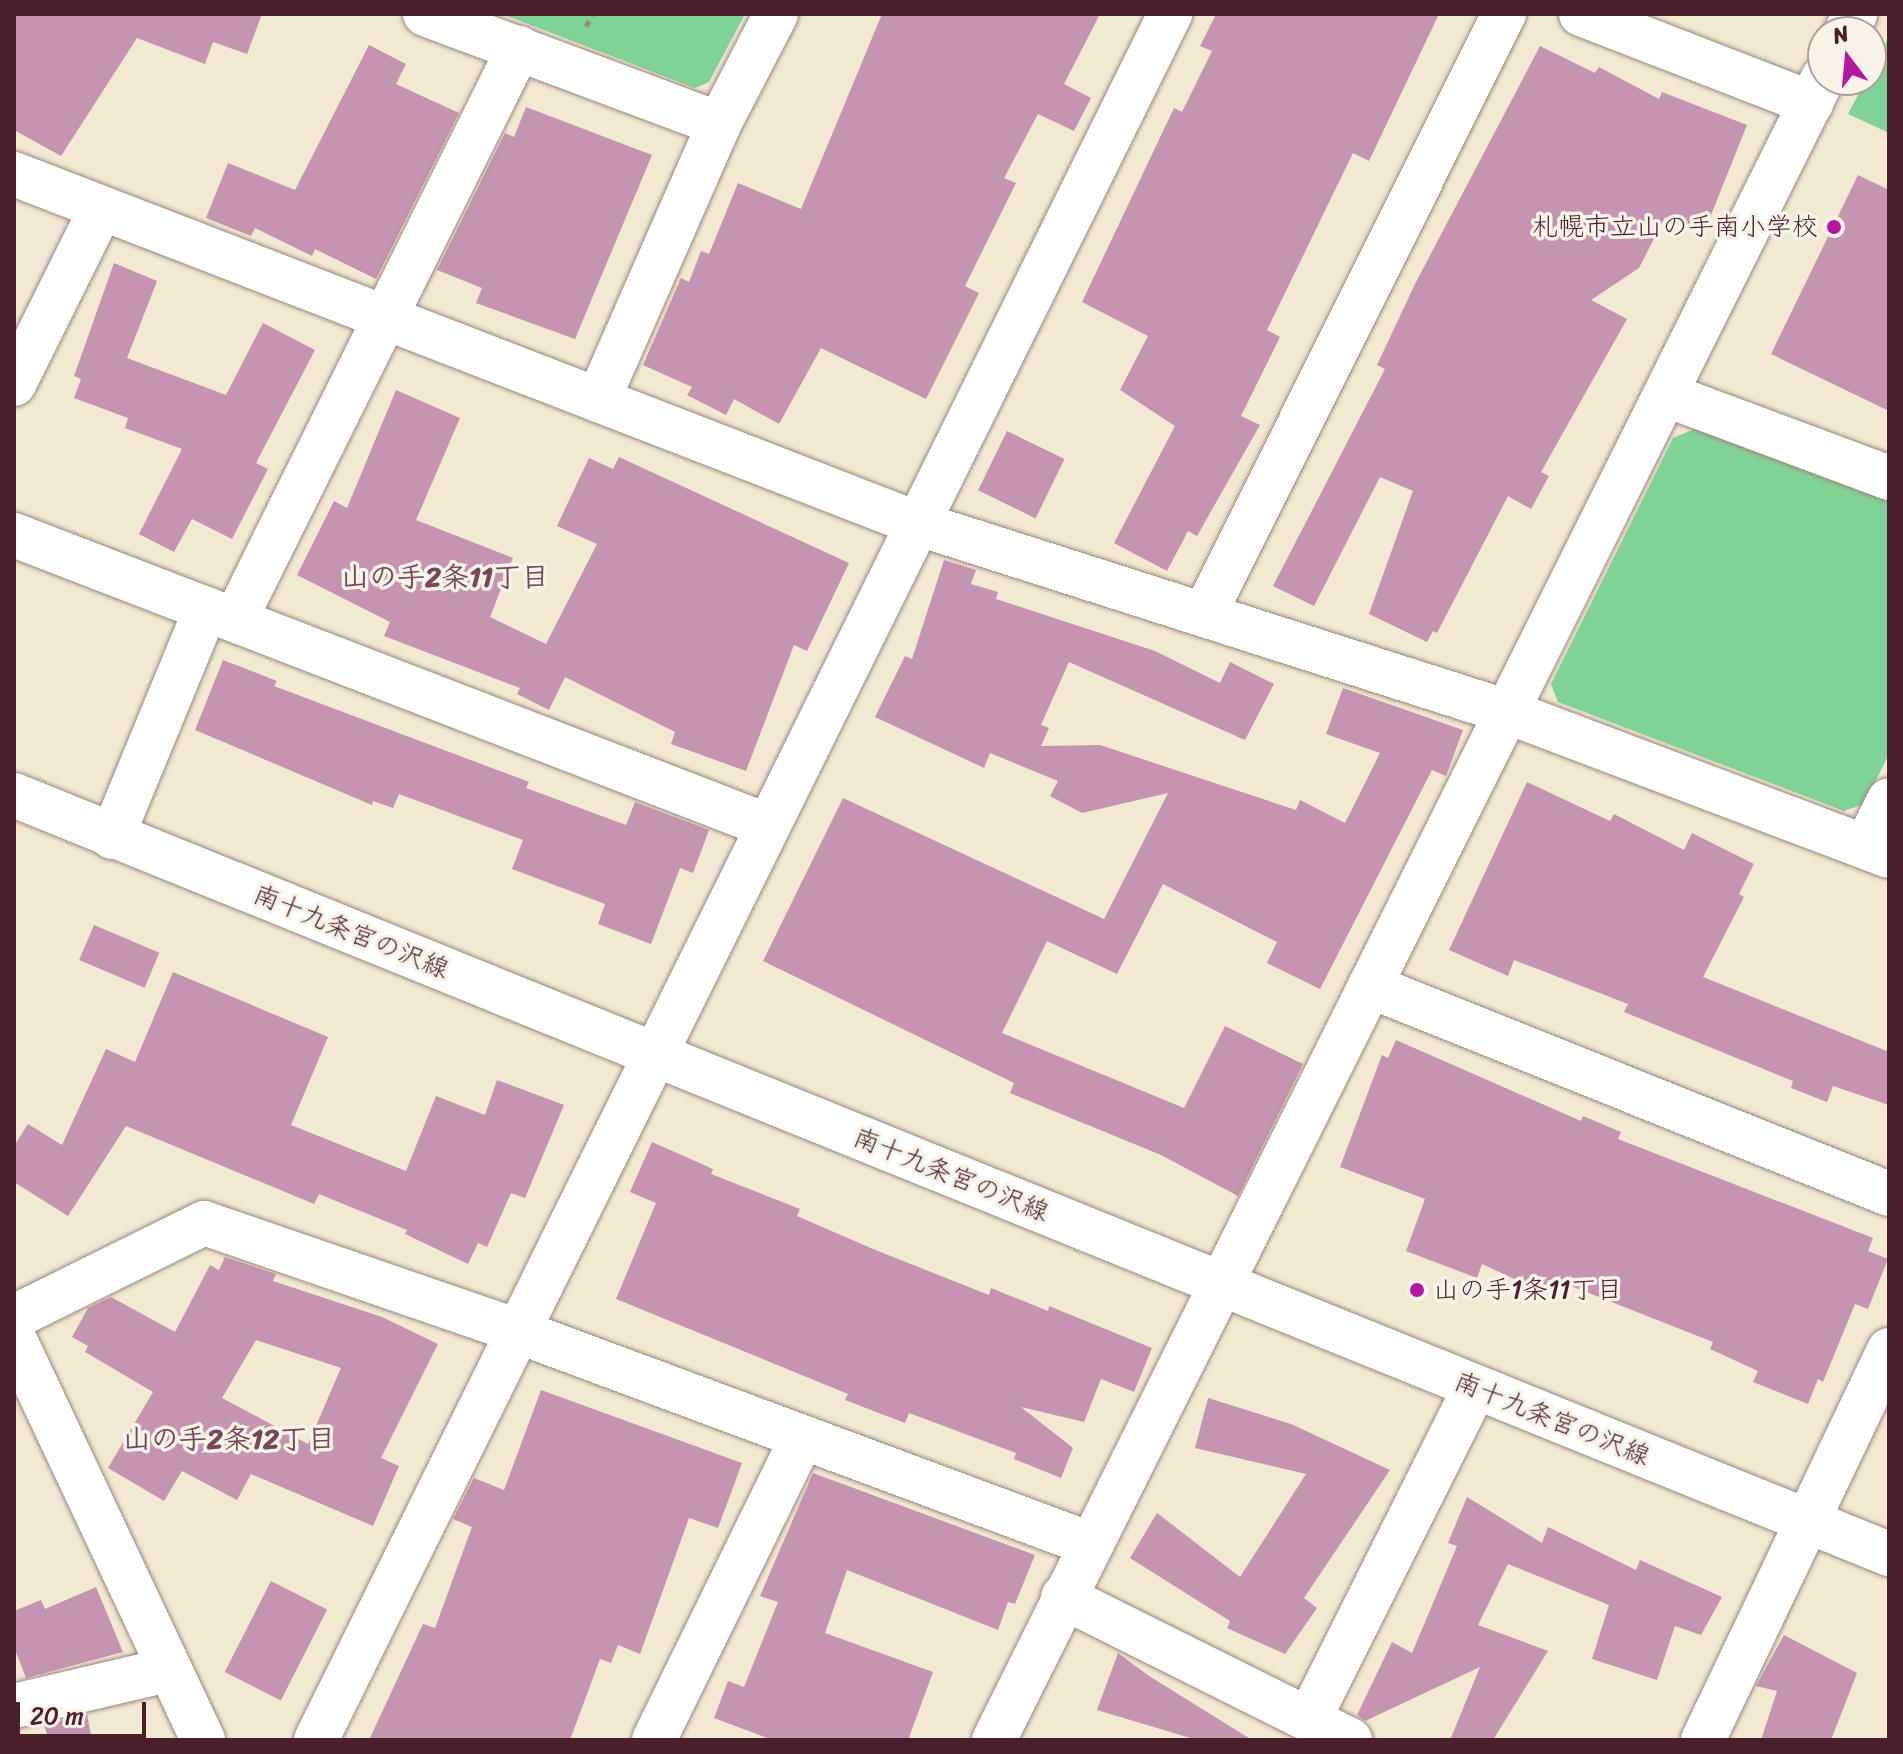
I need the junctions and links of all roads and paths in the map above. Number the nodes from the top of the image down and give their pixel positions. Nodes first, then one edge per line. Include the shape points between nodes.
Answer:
1 (425, 14) edge
2 (776, 14) edge
3 (1170, 14) edge
4 (1504, 14) edge
5 (1581, 14) edge
6 (519, 48) junction
7 (1807, 87) edge
8 (1814, 96) edge
9 (719, 124) junction
10 (14, 174) edge
11 (101, 209) junction
12 (386, 319) junction
13 (14, 384) edge
14 (1667, 395) junction
15 (598, 400) junction
16 (1889, 478) edge
17 (916, 523) junction
18 (14, 535) edge
19 (220, 615) junction
20 (1204, 615) junction
21 (1508, 712) junction
22 (14, 795) edge
23 (1889, 800) edge
24 (766, 825) junction
25 (112, 837) junction
26 (1877, 851) edge
27 (1370, 986) junction
28 (656, 1054) junction
29 (1889, 1194) edge
30 (1225, 1283) junction
31 (517, 1331) junction
32 (16, 1344) edge
33 (1889, 1350) edge
34 (1475, 1387) junction
35 (802, 1438) junction
36 (1803, 1522) junction
37 (1090, 1544) junction
38 (1889, 1554) edge
39 (1063, 1597) junction
40 (167, 1670) junction
41 (14, 1706) edge
42 (1309, 1719) junction
43 (203, 1740) edge
44 (316, 1740) edge
45 (654, 1740) edge
46 (994, 1740) edge
47 (1350, 1740) edge
48 (1703, 1740) edge

1 - 6 street
2 - 9 street
3 - 17 street
4 - 20 street
5 - 7 street
6 - 9 street
6 - 12 street
8 - 14 street
9 - 15 street
10 - 11 street
11 - 12 street
11 - 13 street
12 - 15 street
12 - 19 street
14 - 16 street
14 - 21 street
15 - 17 street
17 - 20 street
17 - 24 street
18 - 19 street
19 - 24 street
19 - 25 street
20 - 21 street
21 - 26 street
21 - 27 street
22 - 25 street, 南十九条宮の沢線
23 - 26 street
24 - 28 street
25 - 28 street, 南十九条宮の沢線
27 - 29 street
27 - 30 street
28 - 30 street, 南十九条宮の沢線
28 - 31 street
30 - 34 street, 南十九条宮の沢線
30 - 37 street
31 - 32 street via 204,1223
31 - 35 street
31 - 44 street
32 - 40 street
33 - 36 street
34 - 36 street, 南十九条宮の沢線
34 - 42 street
35 - 37 street
35 - 45 street
36 - 38 street, 南十九条宮の沢線
36 - 48 street
37 - 39 street
39 - 42 street
39 - 46 street
40 - 41 street
40 - 43 street
42 - 47 street

